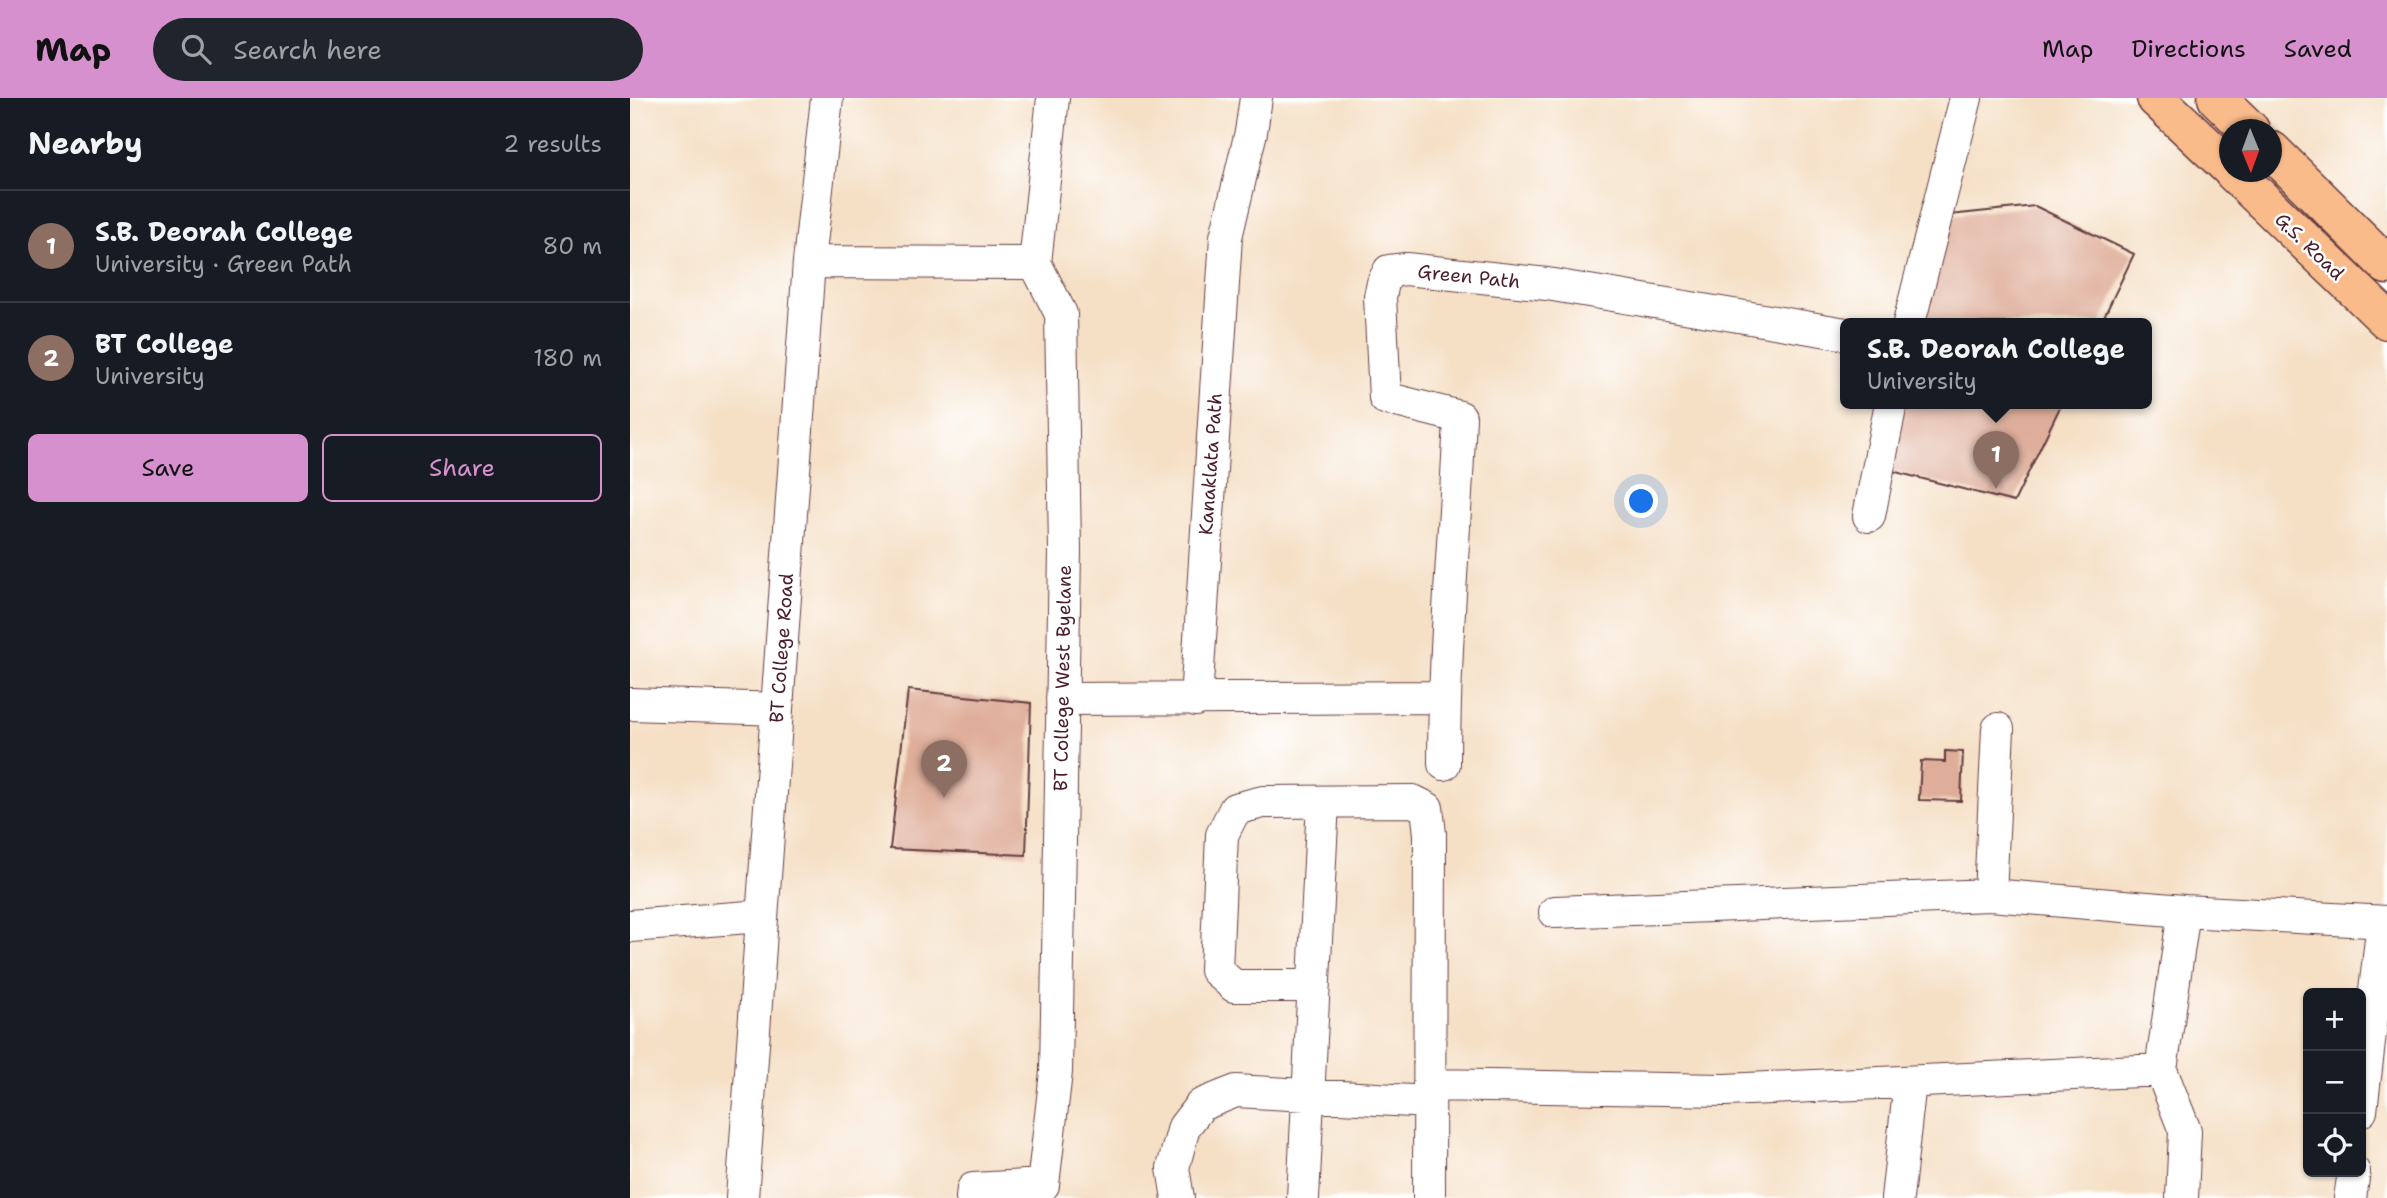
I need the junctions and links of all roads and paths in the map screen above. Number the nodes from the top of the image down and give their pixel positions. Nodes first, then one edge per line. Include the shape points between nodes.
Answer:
1 (827, 98) edge
2 (1053, 98) edge
3 (1256, 98) edge
4 (1966, 98) edge
5 (2157, 98) edge
6 (2217, 98) edge
7 (2238, 119) edge
8 (2219, 158) edge
9 (2282, 161) edge
10 (2243, 182) edge
11 (2385, 259) edge
12 (809, 262) junction
13 (1035, 263) junction
14 (1910, 318) edge
15 (2387, 320) edge
16 (1840, 333) edge
17 (1890, 409) edge
18 (1869, 516) dead end
19 (1444, 697) junction
20 (1062, 699) junction
21 (1196, 699) junction
22 (630, 704) edge
23 (777, 709) junction
24 (1998, 729) dead end
25 (1444, 764) dead end
26 (1323, 802) junction
27 (1990, 895) junction
28 (2184, 911) junction
29 (1555, 912) dead end
30 (762, 915) junction
31 (2385, 922) edge
32 (630, 926) edge
33 (1313, 986) junction
34 (2161, 1070) junction
35 (2366, 1072) edge
36 (1910, 1082) junction
37 (1429, 1094) junction
38 (1307, 1095) junction
39 (2353, 1177) edge
40 (742, 1198) edge
41 (972, 1198) edge
42 (1178, 1198) edge
43 (1303, 1198) edge
44 (1429, 1198) edge
45 (1897, 1198) edge
46 (2182, 1198) edge
47 (2350, 1198) edge

1 - 12 street, BT College Road
2 - 13 street
3 - 21 street, Kanaklata Path via 1226,237
4 - 14 street
5 - 8 main road, G.S. Road
6 - 7 main road
9 - 11 main road, G.S. Road
10 - 15 main road, G.S. Road
12 - 13 street
12 - 23 street, BT College Road
13 - 20 street, BT College West Byelane via 1061,314
16 - 19 street, Green Path via 1547,284 1389,271 1380,297 1385,398 1460,417
17 - 18 street
19 - 21 street
19 - 25 street, Green Path
20 - 21 street
20 - 41 street, BT College West Byelane via 1056,1072 1043,1185 973,1189
22 - 23 street
23 - 30 street, BT College Road
24 - 27 street
26 - 33 street
26 - 33 street via 1264,802 1235,809 1222,835 1216,970 1234,986
26 - 37 street via 1413,801 1427,808
27 - 28 street
27 - 29 street
28 - 31 street
28 - 34 street
30 - 32 street
30 - 40 street, BT College Road
31 - 35 street
33 - 38 street
34 - 36 street
34 - 46 street via 2185,1131
36 - 37 street
36 - 45 street
37 - 38 street
37 - 44 street
38 - 42 street via 1236,1091 1201,1105 1184,1127 1173,1168
38 - 43 street
39 - 47 street

